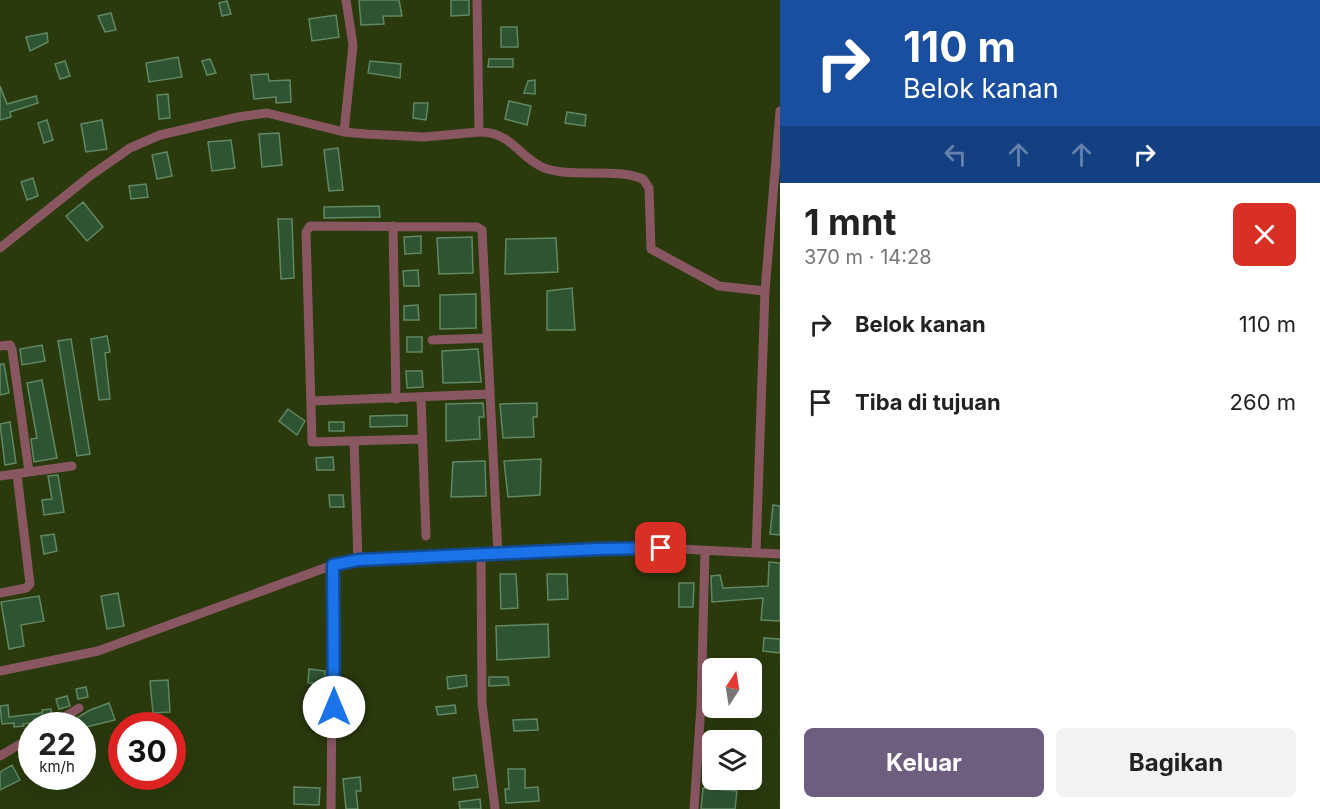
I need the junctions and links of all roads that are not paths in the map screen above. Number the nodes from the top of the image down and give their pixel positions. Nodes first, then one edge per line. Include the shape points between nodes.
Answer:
1 (346, 0) edge
2 (477, 0) edge
3 (780, 114) edge
4 (344, 132) junction
5 (479, 132) junction
6 (393, 226) junction
7 (0, 248) edge
8 (765, 291) junction
9 (487, 338) junction
10 (432, 340) dead end
11 (0, 346) edge
12 (490, 394) junction
13 (421, 398) junction
14 (396, 399) junction
15 (312, 402) junction
16 (422, 439) junction
17 (354, 441) junction
18 (72, 466) dead end
19 (29, 472) junction
20 (16, 474) junction
21 (0, 476) edge
22 (426, 536) dead end
23 (705, 551) junction
24 (756, 553) junction
25 (780, 554) edge
26 (498, 555) junction
27 (481, 556) junction
28 (358, 560) junction
29 (333, 565) junction
30 (0, 593) edge
31 (0, 671) edge
32 (79, 708) dead end
33 (73, 712) edge
34 (18, 745) edge
35 (0, 756) edge
36 (332, 809) edge
37 (495, 809) edge
38 (694, 809) edge

1 - 4 street via 353,45
2 - 5 street
3 - 8 street
4 - 5 street via 403,136
4 - 7 street via 267,113 148,138 90,176
5 - 8 street via 503,138 546,168 643,179 649,188 651,249 719,286
6 - 9 street via 482,230
6 - 14 street
6 - 15 street via 307,229
8 - 24 street
9 - 10 street
9 - 12 street
11 - 19 street via 12,349
12 - 13 street
12 - 26 street
13 - 14 street
13 - 16 street
14 - 15 street
15 - 17 street via 312,442
16 - 17 street
16 - 22 street
17 - 28 street
18 - 19 street
19 - 20 street
20 - 21 street
20 - 30 street via 30,584
23 - 24 street
23 - 26 street via 598,549
23 - 38 street
24 - 25 street
26 - 27 street
27 - 28 street
27 - 37 street via 482,703
28 - 29 street
29 - 31 street via 98,651
29 - 36 street
32 - 33 street
34 - 35 street

